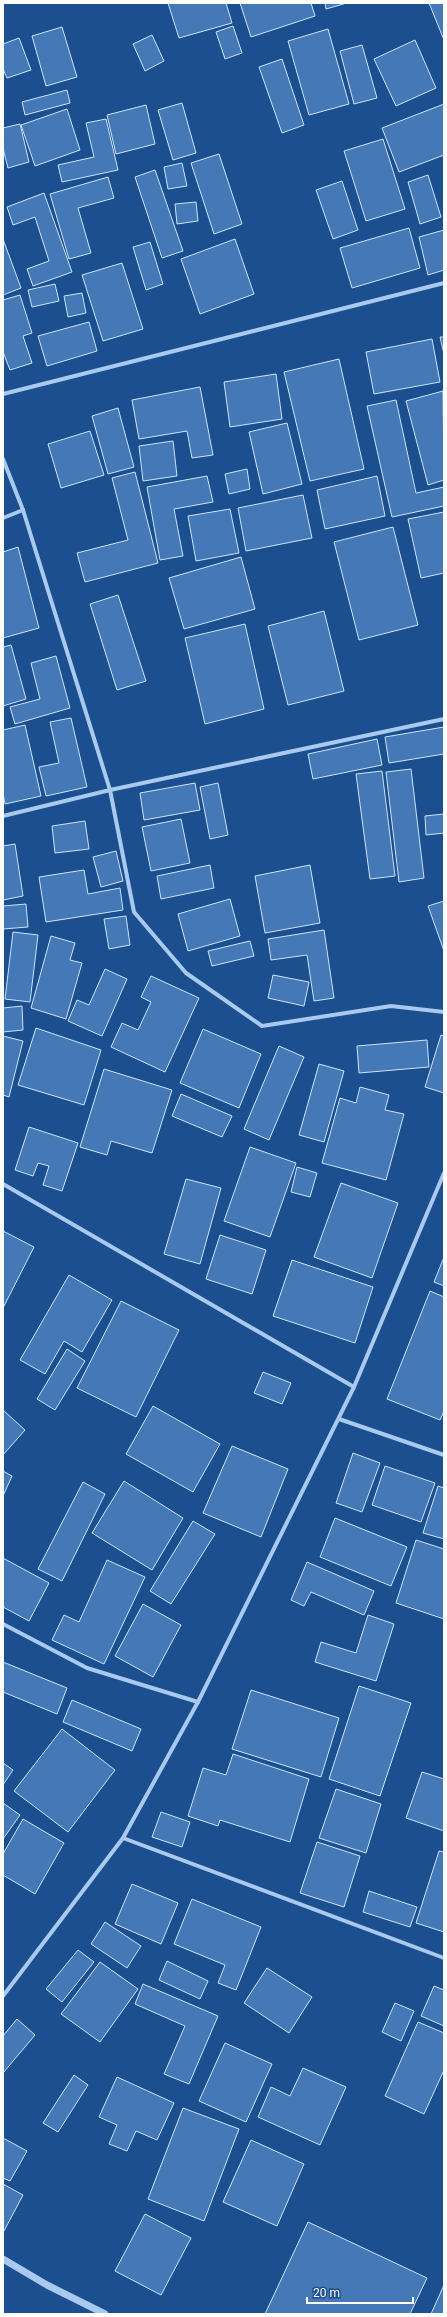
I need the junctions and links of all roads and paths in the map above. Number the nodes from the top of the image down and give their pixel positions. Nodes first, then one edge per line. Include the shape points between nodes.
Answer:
1 (444, 283) edge
2 (3, 394) edge
3 (3, 459) edge
4 (23, 510) junction
5 (3, 518) edge
6 (444, 719) edge
7 (110, 790) junction
8 (3, 816) edge
9 (444, 1012) edge
10 (444, 1173) edge
11 (3, 1184) edge
12 (354, 1387) junction
13 (339, 1419) junction
14 (444, 1455) edge
15 (3, 1624) edge
16 (198, 1702) junction
17 (123, 1838) junction
18 (444, 1958) edge
19 (3, 1996) edge
20 (3, 2259) edge
21 (105, 2314) edge

1 - 2 street
3 - 4 street
4 - 5 street
4 - 7 street
6 - 7 street
7 - 8 street
7 - 9 street via 134,912 186,973 262,1026 391,1006
10 - 12 street
11 - 12 street
12 - 13 street
13 - 14 street
13 - 16 street
15 - 16 street via 87,1668
16 - 17 street
17 - 18 street
17 - 19 street
20 - 21 street via 47,2285

